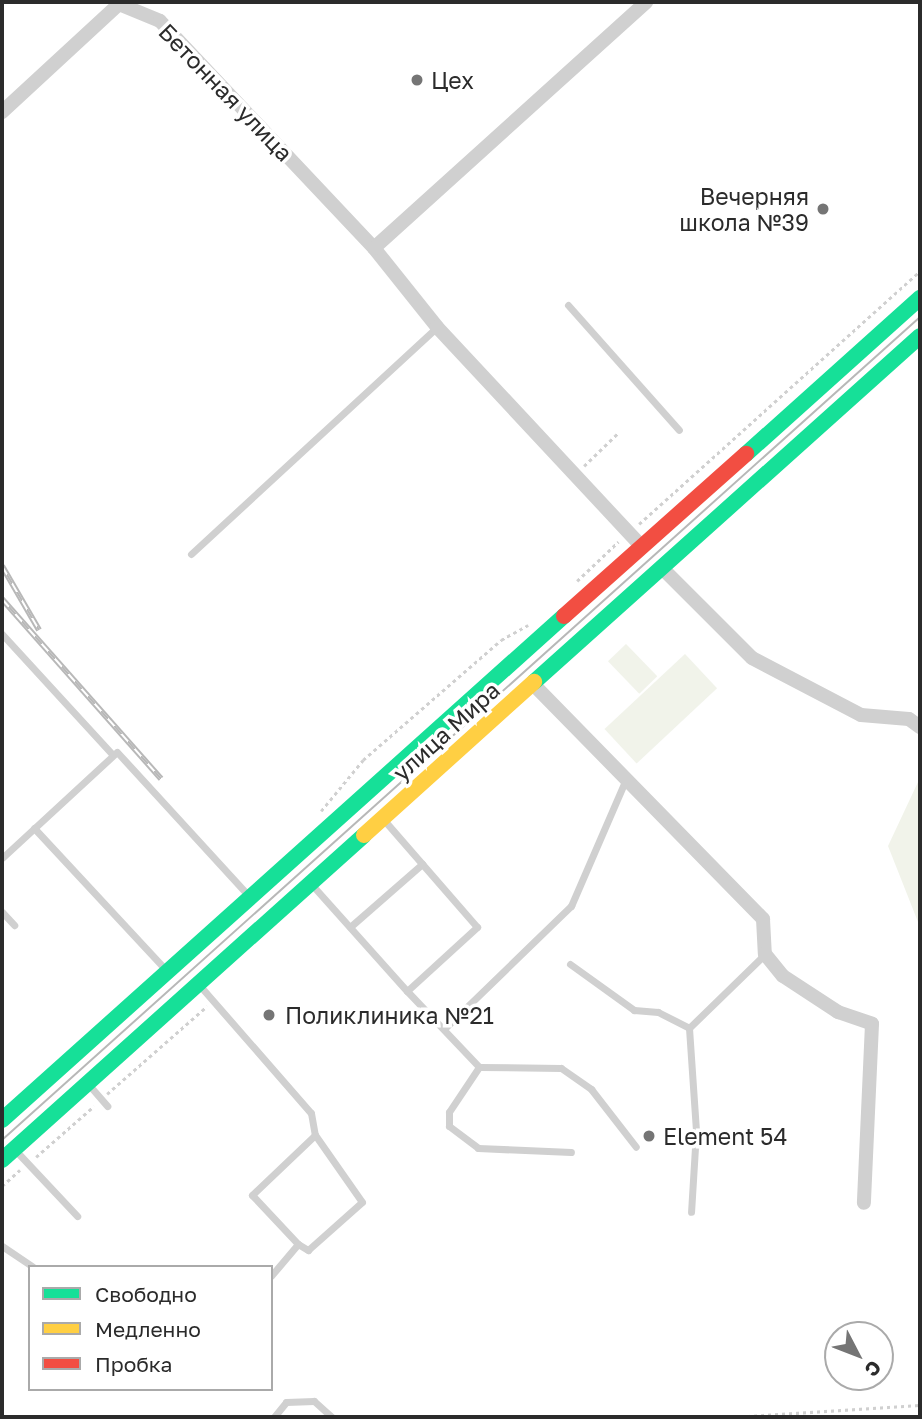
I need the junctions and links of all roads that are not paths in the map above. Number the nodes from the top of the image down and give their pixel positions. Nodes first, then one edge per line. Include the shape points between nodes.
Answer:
1 (646, 2) edge
2 (117, 3) edge
3 (2, 112) edge
4 (374, 248) junction
5 (920, 299) edge
6 (568, 305) dead end
7 (437, 327) junction
8 (920, 337) edge
9 (679, 430) dead end
10 (642, 547) junction
11 (191, 554) dead end
12 (662, 568) junction
13 (2, 634) edge
14 (513, 663) junction
15 (533, 684) junction
16 (920, 727) edge
17 (113, 755) junction
18 (626, 779) junction
19 (383, 818) junction
20 (34, 828) junction
21 (2, 858) edge
22 (422, 864) junction
23 (310, 883) junction
24 (251, 898) junction
25 (2, 912) edge
26 (14, 925) dead end
27 (350, 927) junction
28 (765, 954) junction
29 (570, 964) dead end
30 (167, 972) junction
31 (198, 984) junction
32 (407, 991) junction
33 (689, 1028) junction
34 (444, 1029) junction
35 (479, 1067) junction
36 (87, 1083) junction
37 (107, 1106) dead end
38 (2, 1120) edge
39 (315, 1135) junction
40 (636, 1147) dead end
41 (571, 1152) dead end
42 (8, 1154) edge
43 (864, 1203) dead end
44 (691, 1212) dead end
45 (77, 1216) dead end
46 (298, 1244) junction
47 (2, 1246) edge
48 (30, 1265) edge
49 (273, 1274) edge
50 (274, 1417) edge
51 (332, 1417) edge

1 - 4 street
2 - 3 street, Бетонная улица
2 - 4 street, Бетонная улица via 160,20
4 - 7 street, Бетонная улица
5 - 10 street, улица Мира
6 - 9 lane
7 - 10 street, Бетонная улица
7 - 11 lane
8 - 12 street, улица Мира
10 - 12 street
10 - 14 street, улица Мира
12 - 15 street, улица Мира
12 - 16 street via 752,658 861,715 909,719
13 - 17 lane
14 - 15 street
14 - 24 street, улица Мира
15 - 18 street
15 - 19 street, улица Мира
17 - 20 lane
17 - 24 lane via 117,752
18 - 28 street via 763,919
18 - 34 lane via 571,906
19 - 22 lane
19 - 23 street, улица Мира
20 - 21 lane
20 - 30 lane
22 - 27 lane
22 - 32 lane via 477,927
23 - 27 lane
23 - 31 street, улица Мира
24 - 30 street, улица Мира
25 - 26 lane
27 - 32 lane
28 - 33 lane
28 - 43 street via 783,976 838,1012 872,1024
29 - 33 lane via 634,1010 658,1012
30 - 38 street, улица Мира
31 - 36 street, улица Мира
31 - 39 lane via 311,1113
32 - 34 lane
33 - 44 lane via 696,1131
34 - 35 lane
35 - 40 lane via 561,1068 592,1089
35 - 41 lane via 449,1112 449,1126 478,1148
36 - 37 lane
36 - 42 street, улица Мира
39 - 46 lane via 252,1195
39 - 46 lane via 362,1202 308,1250
42 - 45 lane
46 - 49 lane
47 - 48 lane
50 - 51 lane via 286,1402 314,1401

